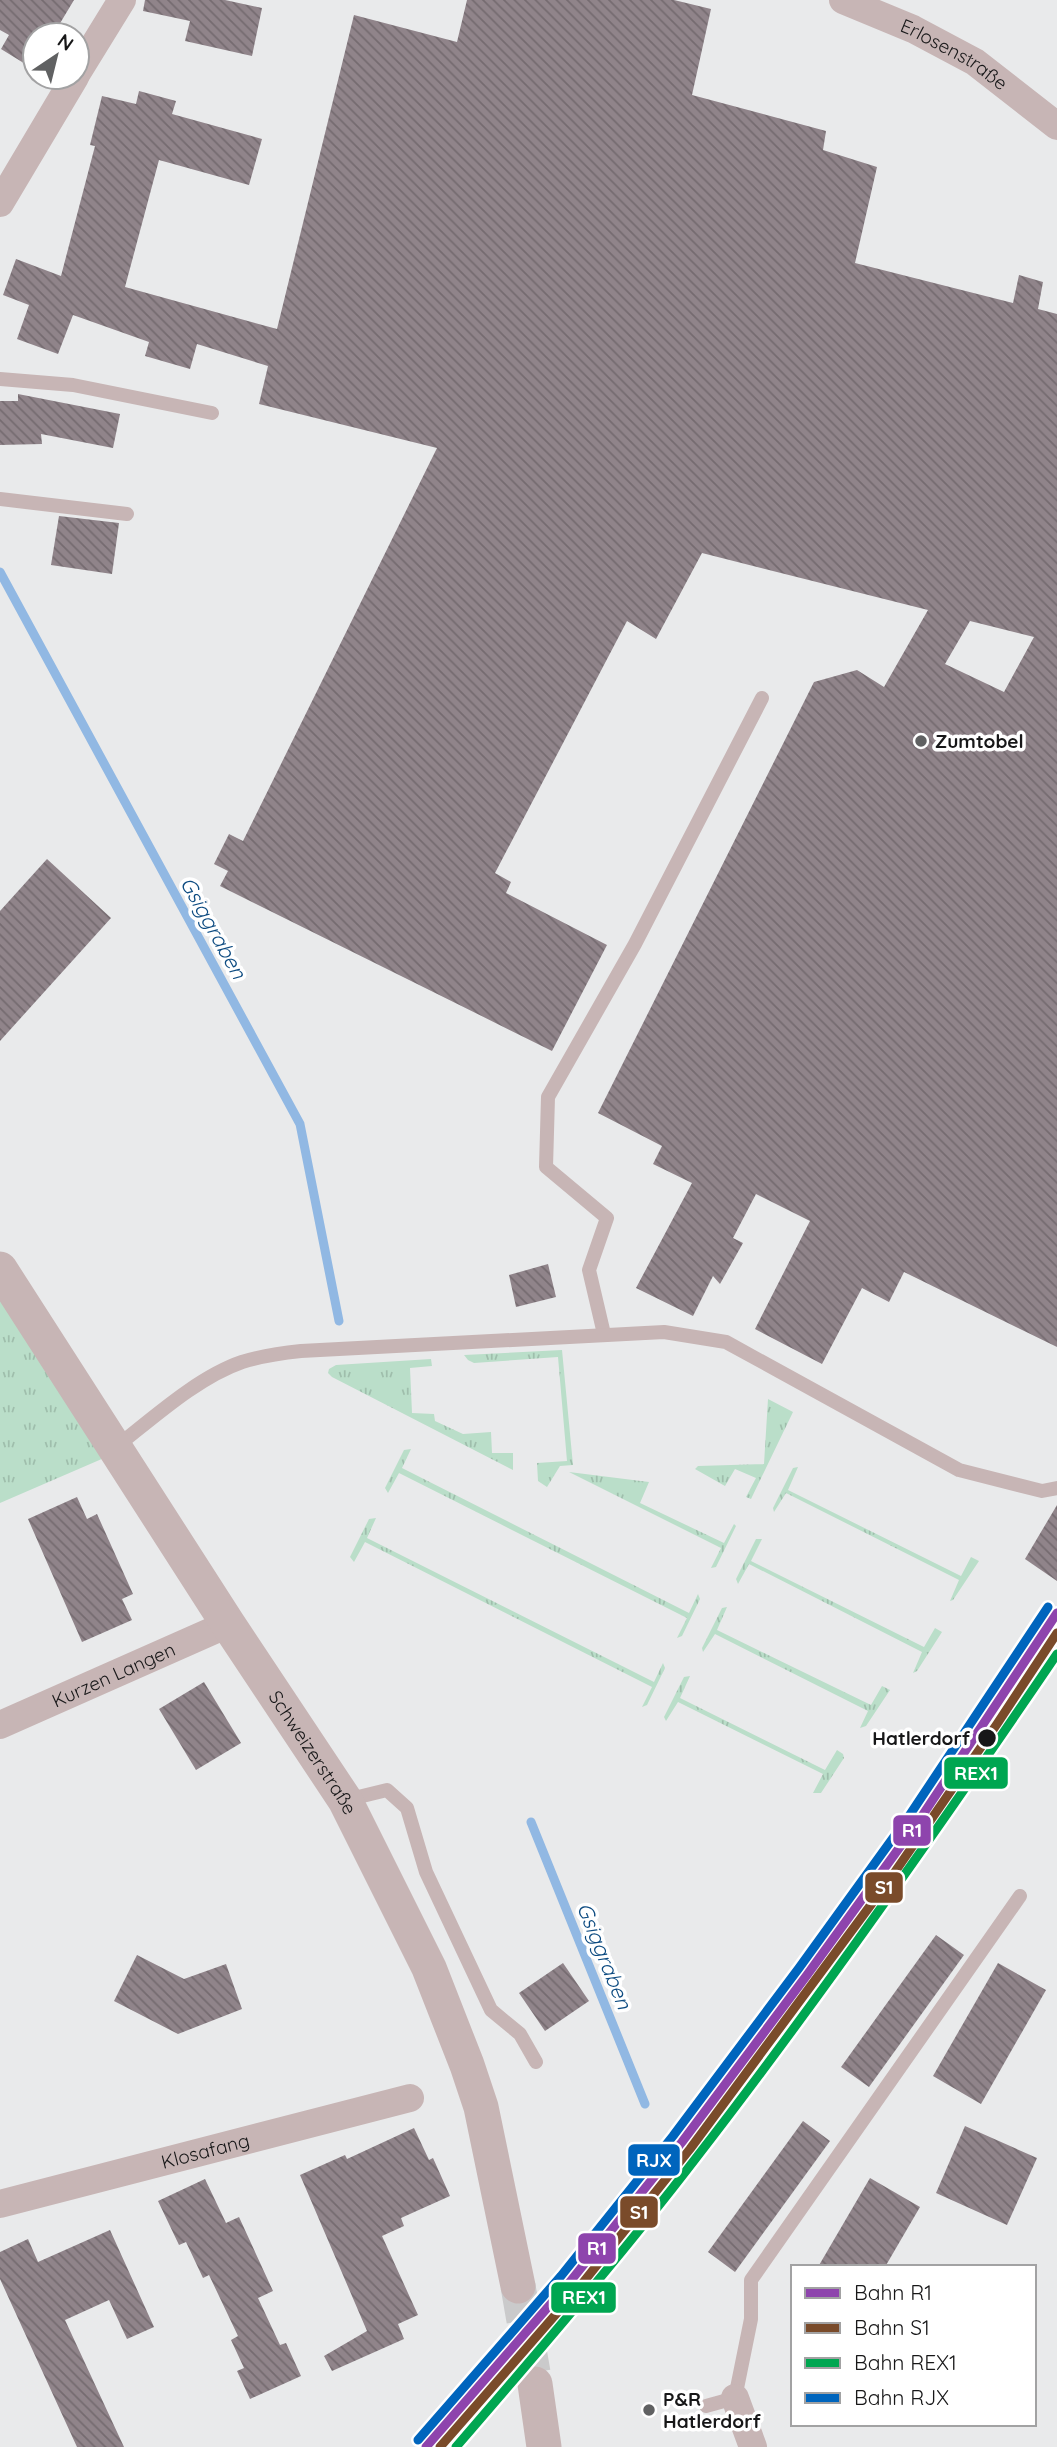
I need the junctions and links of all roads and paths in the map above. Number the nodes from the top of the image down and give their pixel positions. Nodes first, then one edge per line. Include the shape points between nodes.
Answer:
1 (121, 0) edge
2 (843, 0) edge
3 (91, 50) edge
4 (66, 91) edge
5 (1057, 126) edge
6 (0, 203) edge
7 (0, 379) edge
8 (212, 413) dead end
9 (0, 499) edge
10 (127, 514) dead end
11 (762, 698) dead end
12 (0, 1269) edge
13 (604, 1334) junction
14 (116, 1447) junction
15 (1057, 1488) edge
16 (228, 1624) junction
17 (0, 1725) edge
18 (345, 1800) junction
19 (1020, 1896) dead end
20 (536, 2062) dead end
21 (410, 2098) dead end
22 (0, 2204) edge
23 (518, 2286) tunnel mouth
24 (535, 2384) tunnel mouth
25 (735, 2398) junction
26 (706, 2406) dead end
27 (544, 2447) edge
28 (753, 2447) edge

1 - 3 street
2 - 5 street, Erlosenstraße via 913,29 975,62
4 - 6 street
7 - 8 lane via 73,385
9 - 10 lane
11 - 13 lane via 635,944 548,1097 546,1167 607,1218 589,1270
12 - 14 street, Schweizerstraße
13 - 14 lane via 278,1354 241,1363 193,1387
13 - 15 lane via 664,1332 726,1342 959,1470 1042,1491
14 - 16 street, Schweizerstraße
16 - 17 street, Kurzen Langen
16 - 18 street, Schweizerstraße
18 - 20 lane via 387,1790 407,1808 426,1872 491,2010 520,2034
18 - 23 street, Schweizerstraße via 429,1968 467,2065 481,2106
19 - 25 lane via 751,2280 751,2319
21 - 22 street, Klosafang
24 - 27 street
25 - 26 lane
25 - 28 street

